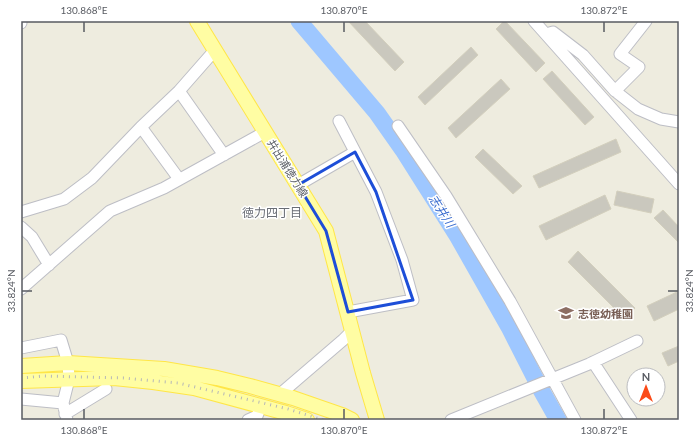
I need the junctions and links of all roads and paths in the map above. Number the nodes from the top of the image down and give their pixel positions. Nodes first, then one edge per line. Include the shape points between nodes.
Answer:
1 (197, 21) edge
2 (534, 21) edge
3 (646, 21) edge
4 (546, 34) junction
5 (215, 50) junction
6 (179, 91) junction
7 (615, 91) junction
8 (339, 120) dead end
9 (679, 122) edge
10 (398, 126) dead end
11 (141, 127) junction
12 (265, 132) junction
13 (355, 152) junction
14 (224, 155) junction
15 (179, 179) junction
16 (679, 184) edge
17 (298, 185) junction
18 (21, 212) edge
19 (21, 228) edge
20 (49, 265) junction
21 (21, 289) edge
22 (348, 312) junction
23 (352, 330) junction
24 (636, 341) dead end
25 (21, 348) edge
26 (593, 362) junction
27 (68, 363) junction
28 (21, 366) edge
29 (69, 379) junction
30 (553, 379) junction
31 (21, 381) edge
32 (106, 389) dead end
33 (279, 395) junction
34 (21, 399) edge
35 (261, 406) junction
36 (65, 412) edge
37 (248, 420) edge
38 (307, 420) edge
39 (352, 420) edge
40 (377, 420) edge
41 (451, 420) edge
42 (575, 420) edge
43 (631, 420) edge

1 - 5 main road, 井出浦徳力線
2 - 4 street
3 - 7 street via 620,54 639,67
4 - 7 street via 553,32 583,55
4 - 16 street
5 - 6 street
5 - 12 main road, 井出浦徳力線
6 - 11 street
6 - 14 street
7 - 9 street via 638,109 661,119
8 - 13 street
10 - 30 street via 446,196 510,301
11 - 15 street
11 - 18 street via 92,178 64,199
12 - 14 street
12 - 17 main road, 井出浦徳力線
13 - 17 street
13 - 22 street via 376,192 402,260 413,300
14 - 15 street
15 - 20 street via 110,211
17 - 22 main road, 井出浦徳力線 via 326,231
19 - 20 street via 32,237
20 - 21 street
22 - 23 main road, 井出浦徳力線
23 - 33 street via 344,340
23 - 40 main road, 井出浦徳力線
24 - 26 street
25 - 27 street via 61,340
26 - 30 street
26 - 43 street
27 - 28 main road
27 - 29 street
27 - 33 main road via 164,369 218,378
29 - 31 main road
29 - 35 main road via 114,378 153,382 194,388
29 - 36 street
30 - 41 street
30 - 42 street
32 - 36 street
33 - 39 main road
34 - 36 street
35 - 37 street via 257,416
35 - 38 main road

